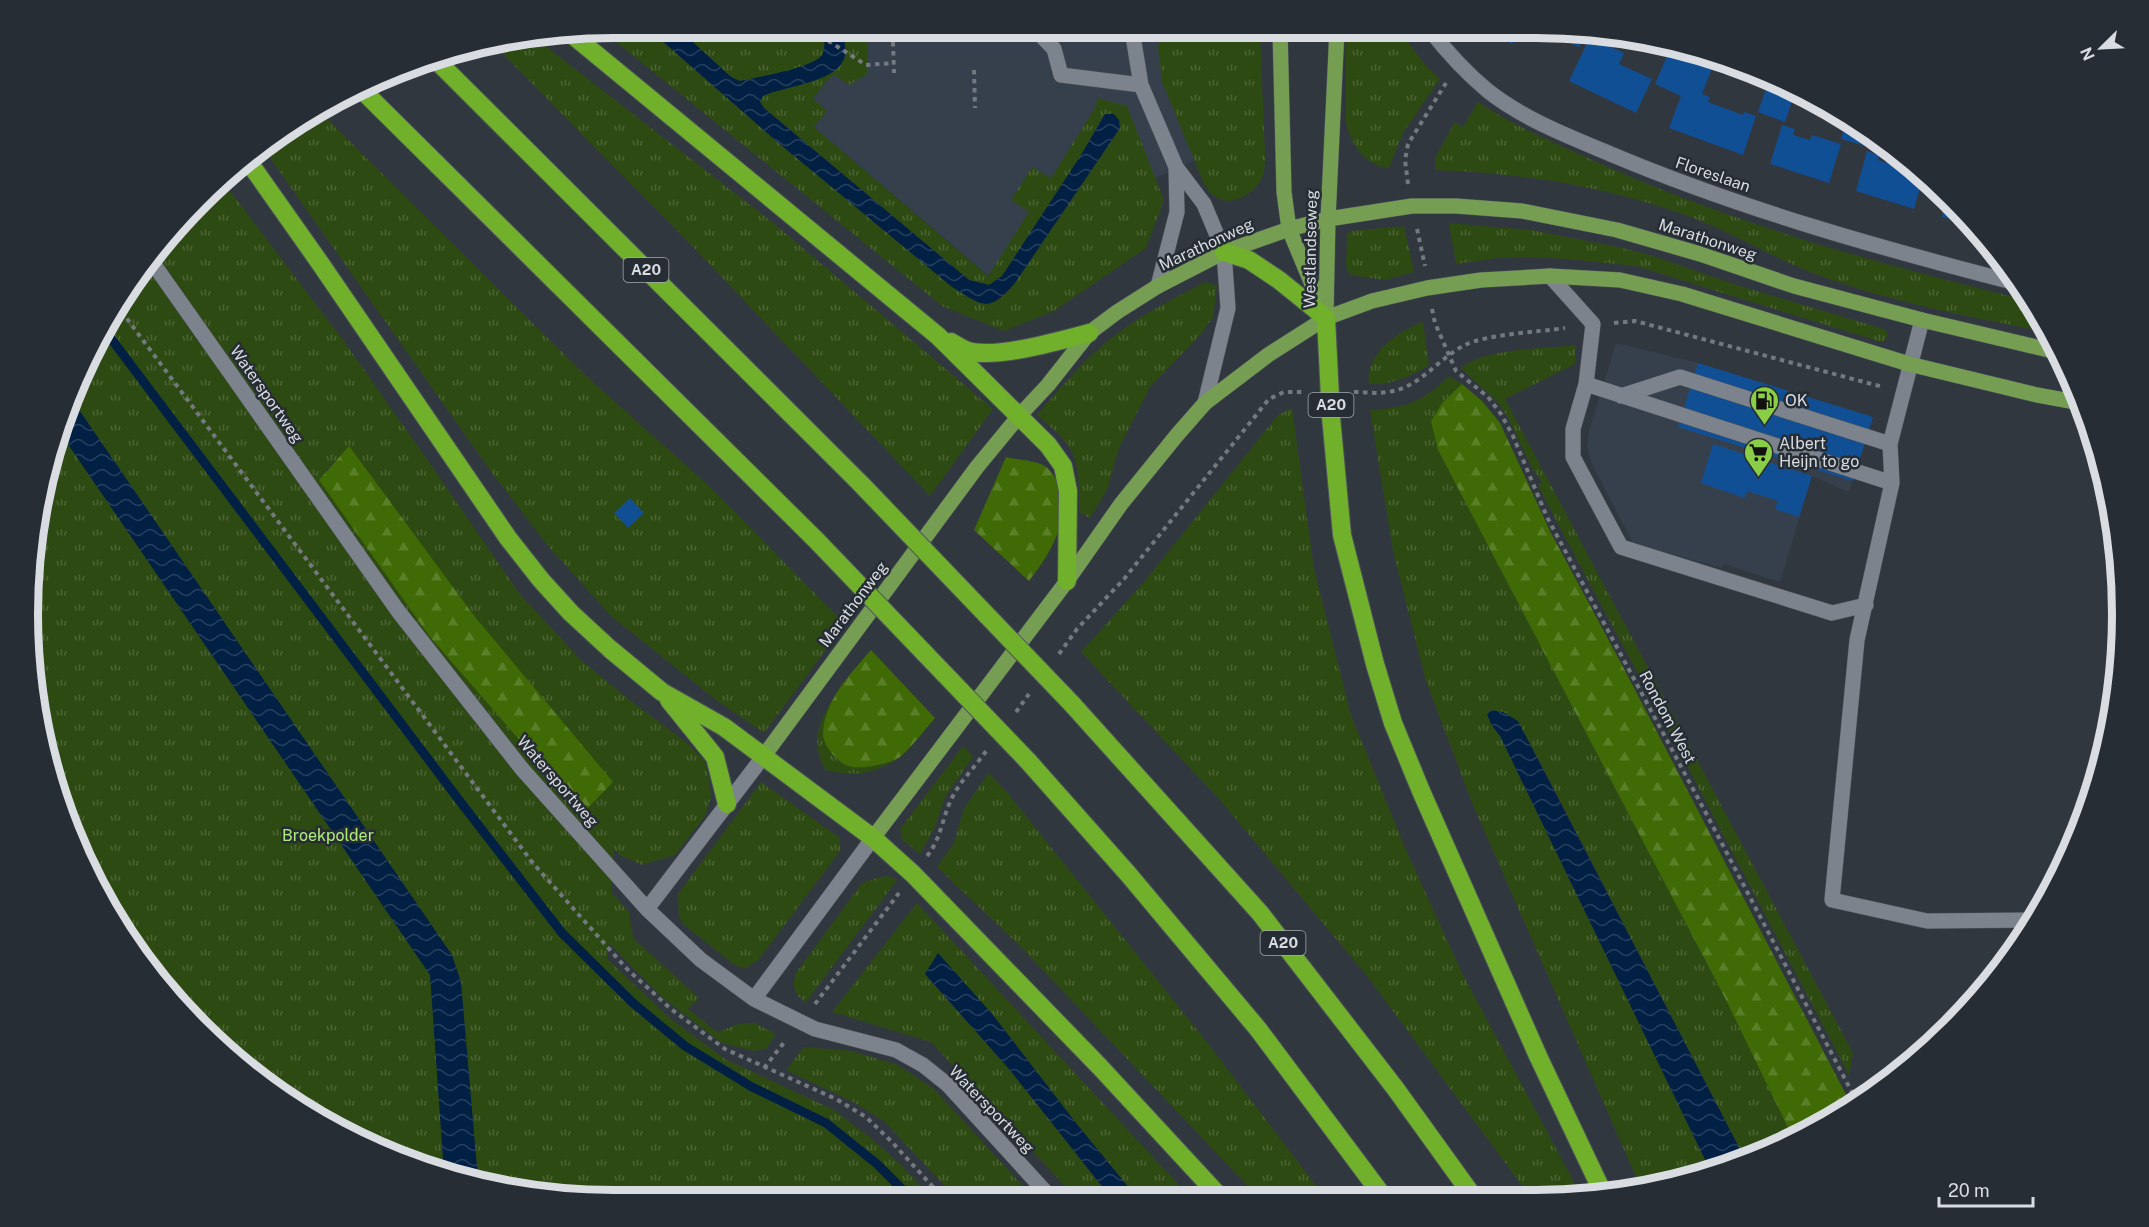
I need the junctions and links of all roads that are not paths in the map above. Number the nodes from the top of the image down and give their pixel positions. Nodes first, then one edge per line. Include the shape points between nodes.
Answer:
1 (1044, 38) edge
2 (1133, 38) edge
3 (1280, 38) edge
4 (1337, 38) edge
5 (1436, 38) edge
6 (577, 39) edge
7 (440, 64) edge
8 (1141, 85) junction
9 (366, 94) edge
10 (252, 166) edge
11 (1176, 167) junction
12 (1328, 219) junction
13 (1289, 229) junction
14 (1224, 252) junction
15 (155, 266) edge
16 (1550, 276) junction
17 (2005, 280) edge
18 (1158, 286) junction
19 (1326, 318) junction
20 (1922, 320) junction
21 (1089, 333) junction
22 (938, 336) junction
23 (2047, 349) edge
24 (1909, 364) junction
25 (1586, 384) junction
26 (1621, 396) junction
27 (2071, 400) edge
28 (1205, 404) junction
29 (1019, 416) junction
30 (1890, 444) junction
31 (1892, 483) junction
32 (1067, 581) junction
33 (1866, 605) junction
34 (662, 692) junction
35 (763, 757) junction
36 (727, 804) junction
37 (873, 838) junction
38 (647, 909) junction
39 (2023, 920) edge
40 (754, 999) junction
41 (1600, 1186) edge
42 (1044, 1190) edge
43 (1214, 1190) edge
44 (1378, 1190) edge
45 (1469, 1190) edge

1 - 8 street via 1054,49 1061,75
2 - 8 street
3 - 13 main road, Westlandseweg via 1284,192
4 - 12 main road, Westlandseweg
5 - 17 street, Floreslaan via 1457,64 1490,92 1539,124 1652,171 1771,213
6 - 22 highway
7 - 45 highway, A20, bridge via 861,484 1072,704 1260,913
8 - 11 street
9 - 44 highway, bridge via 817,541 1028,761 1130,875 1258,1029
10 - 34 highway via 508,538 571,613
11 - 14 street via 1204,204
11 - 18 street via 1177,212
12 - 13 main road, Marathonweg
12 - 19 main road, Westlandseweg
12 - 20 main road, Marathonweg via 1412,206 1522,211 1617,230 1794,286
13 - 14 main road, Marathonweg
13 - 19 main road, Westlandseweg
14 - 18 main road, Marathonweg
14 - 19 highway via 1249,260
14 - 28 street via 1228,308
15 - 38 street, Watersportweg via 398,611 522,769
16 - 19 main road via 1427,288 1372,301
16 - 24 main road via 1620,280 1682,294
16 - 25 street via 1593,324
18 - 21 main road, Marathonweg
19 - 28 main road via 1268,355
19 - 41 highway, A20 via 1342,535 1375,664 1421,791
20 - 23 main road, Marathonweg
20 - 24 street
21 - 22 highway via 999,352 968,351
21 - 29 main road, Marathonweg
22 - 29 highway
24 - 27 main road
24 - 30 street
25 - 26 street
25 - 33 street via 1573,429 1573,457 1621,547 1832,613
26 - 30 street via 1680,377
26 - 31 street
28 - 32 main road via 1146,471
29 - 32 highway via 1063,466 1068,491
29 - 35 main road, Marathonweg
30 - 31 street
31 - 33 street
32 - 37 main road
33 - 39 street via 1857,640 1832,900 1927,921
34 - 35 highway via 724,727
34 - 36 highway via 715,757
35 - 36 street, Marathonweg
35 - 37 highway
36 - 38 street, Marathonweg
37 - 40 street
37 - 43 highway via 1092,1058
38 - 40 street, Watersportweg via 701,960
40 - 42 street, Watersportweg via 815,1029 896,1050 923,1065 948,1085

